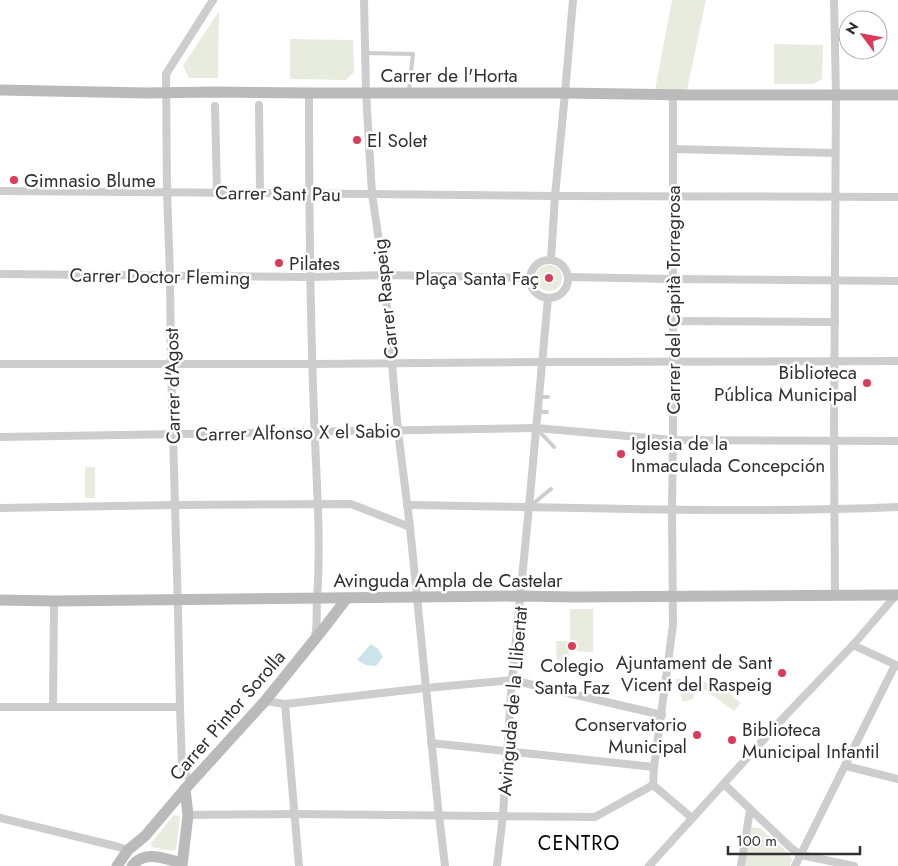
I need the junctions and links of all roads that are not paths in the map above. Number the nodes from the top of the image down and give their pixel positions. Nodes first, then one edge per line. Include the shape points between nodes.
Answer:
1 (213, 0) edge
2 (364, 0) edge
3 (572, 0) edge
4 (834, 0) edge
5 (365, 53) junction
6 (0, 90) edge
7 (166, 92) junction
8 (366, 92) junction
9 (309, 93) junction
10 (409, 93) junction
11 (565, 93) junction
12 (673, 94) junction
13 (836, 94) junction
14 (898, 95) edge
15 (259, 105) dead end
16 (215, 106) dead end
17 (674, 149) junction
18 (835, 153) junction
19 (0, 191) edge
20 (167, 191) junction
21 (217, 192) junction
22 (260, 192) junction
23 (309, 193) junction
24 (372, 194) junction
25 (673, 195) junction
26 (555, 196) junction
27 (835, 197) junction
28 (898, 197) edge
29 (551, 260) junction
30 (0, 274) edge
31 (384, 275) junction
32 (170, 276) junction
33 (311, 277) junction
34 (568, 277) junction
35 (530, 278) junction
36 (673, 279) junction
37 (834, 280) junction
38 (898, 281) edge
39 (548, 298) junction
40 (673, 321) junction
41 (834, 322) junction
42 (898, 361) edge
43 (542, 362) junction
44 (673, 362) junction
45 (834, 362) junction
46 (0, 364) edge
47 (171, 364) junction
48 (312, 364) junction
49 (392, 364) junction
50 (539, 397) junction
51 (548, 398) dead end
52 (538, 412) junction
53 (547, 412) dead end
54 (536, 428) junction
55 (314, 431) junction
56 (398, 431) junction
57 (173, 434) junction
58 (0, 437) edge
59 (673, 440) junction
60 (834, 441) junction
61 (898, 441) edge
62 (554, 447) dead end
63 (552, 489) dead end
64 (317, 504) junction
65 (175, 505) junction
66 (407, 505) junction
67 (529, 506) junction
68 (898, 507) edge
69 (0, 508) edge
70 (672, 510) junction
71 (835, 510) junction
72 (410, 527) junction
73 (897, 595) edge
74 (521, 596) junction
75 (673, 596) junction
76 (835, 596) junction
77 (417, 597) junction
78 (347, 598) junction
79 (177, 599) junction
80 (317, 599) junction
81 (0, 600) edge
82 (54, 601) junction
83 (314, 640) junction
84 (853, 644) junction
85 (897, 665) edge
86 (512, 680) junction
87 (426, 688) junction
88 (264, 701) junction
89 (285, 704) junction
90 (53, 707) junction
91 (180, 707) junction
92 (0, 708) edge
93 (662, 715) junction
94 (431, 743) junction
95 (508, 750) junction
96 (846, 766) junction
97 (654, 767) junction
98 (898, 779) edge
99 (653, 784) junction
100 (724, 784) junction
101 (189, 785) junction
102 (171, 807) junction
103 (750, 810) junction
104 (294, 814) junction
105 (188, 815) junction
106 (439, 815) junction
107 (503, 815) junction
108 (0, 818) edge
109 (692, 818) junction
110 (145, 836) junction
111 (128, 850) junction
112 (801, 855) junction
113 (151, 856) junction
114 (185, 865) edge
115 (117, 866) edge
116 (132, 866) edge
117 (299, 866) edge
118 (446, 866) edge
119 (497, 866) edge
120 (649, 866) edge
121 (741, 866) edge
122 (795, 866) edge
123 (854, 866) edge

1 - 7 street, Carrer d'Agost via 166,74
2 - 5 street, Carrer Raspeig
3 - 11 street
4 - 13 street
5 - 8 street, Carrer Raspeig
5 - 10 lane via 413,54
6 - 7 main road, Carrer de l'Horta
7 - 9 main road, Carrer de l'Horta
7 - 20 street, Carrer d'Agost
8 - 9 main road, Carrer de l'Horta
8 - 10 main road, Carrer de l'Horta
8 - 24 street, Carrer Raspeig
9 - 23 street
10 - 11 main road, Carrer de l'Horta
11 - 12 main road, Carrer de l'Horta
11 - 26 street
12 - 13 main road, Carrer de l'Horta
12 - 17 street, Carrer del Capità Torregrosa
13 - 14 main road, Carrer de l'Horta
13 - 18 street
15 - 22 street
16 - 21 street
17 - 18 street
17 - 25 street, Carrer del Capità Torregrosa
18 - 27 street
19 - 20 street, Carrer Sant Pau
20 - 21 street, Carrer Sant Pau
20 - 32 street, Carrer d'Agost
21 - 22 street, Carrer Sant Pau
22 - 23 street, Carrer Sant Pau
23 - 24 street, Carrer Sant Pau
23 - 33 street
24 - 26 street, Carrer Sant Pau
24 - 31 street, Carrer Raspeig
25 - 26 street, Carrer Sant Pau
25 - 27 street, Carrer Sant Pau
25 - 36 street, Carrer del Capità Torregrosa
26 - 29 street
27 - 28 street, Carrer Sant Pau
27 - 37 street
29 - 34 street via 562,265
29 - 35 street via 534,266
30 - 32 street, Carrer Doctor Fleming
31 - 33 street, Carrer Doctor Fleming
31 - 35 street, Carrer Doctor Fleming
31 - 49 street, Carrer Raspeig
32 - 33 street, Carrer Doctor Fleming
32 - 47 street, Carrer d'Agost
33 - 48 street
34 - 36 street
34 - 39 street via 563,292
35 - 39 street via 537,294
36 - 37 street
36 - 40 street, Carrer del Capità Torregrosa
37 - 38 street
37 - 41 street
39 - 43 street, Avinguda de la Llibertat
40 - 41 street
40 - 44 street, Carrer del Capità Torregrosa
41 - 45 street
42 - 45 street
43 - 44 street
43 - 49 street
43 - 50 street, Avinguda de la Llibertat
44 - 45 street
44 - 59 street, Carrer del Capità Torregrosa
45 - 60 street
46 - 47 street
47 - 48 street
47 - 57 street, Carrer d'Agost
48 - 49 street
48 - 55 street
49 - 56 street, Carrer Raspeig
50 - 51 lane
50 - 52 street, Avinguda de la Llibertat
52 - 53 lane
52 - 54 street, Avinguda de la Llibertat
54 - 56 street, Carrer Alfonso X el Sabio
54 - 59 street, Carrer Alfonso X el Sabio
54 - 62 lane
54 - 67 street, Avinguda de la Llibertat
55 - 56 street, Carrer Alfonso X el Sabio
55 - 57 street, Carrer Alfonso X el Sabio
55 - 64 street
56 - 66 street, Carrer Raspeig
57 - 58 street, Carrer Alfonso X el Sabio
57 - 65 street, Carrer d'Agost
59 - 60 street, Carrer Alfonso X el Sabio
59 - 70 street, Carrer del Capità Torregrosa
60 - 61 street, Carrer Alfonso X el Sabio
60 - 71 street
63 - 67 lane
64 - 65 street
64 - 72 street via 351,504
64 - 80 street
65 - 69 street
65 - 79 street, Carrer d'Agost
66 - 67 street
66 - 72 street, Carrer Raspeig
67 - 70 street
67 - 74 street, Avinguda de la Llibertat
68 - 71 street
70 - 71 street
70 - 75 street, Carrer del Capità Torregrosa
71 - 76 street
72 - 77 street, Carrer Raspeig
73 - 76 main road, Avinguda Ampla de Castelar
73 - 84 street
74 - 75 main road, Avinguda Ampla de Castelar
74 - 77 main road, Avinguda Ampla de Castelar
74 - 86 street, Avinguda de la Llibertat
75 - 76 main road, Avinguda Ampla de Castelar
75 - 93 street, Carrer del Capità Torregrosa
77 - 78 main road, Avinguda Ampla de Castelar
77 - 87 street, Carrer Raspeig
78 - 80 main road, Avinguda Ampla de Castelar
78 - 83 main road, Carrer Pintor Sorolla
79 - 80 main road, Avinguda Ampla de Castelar
79 - 82 main road, Avinguda Ampla de Castelar
79 - 91 street, Carrer d'Agost
80 - 83 street via 318,627
81 - 82 main road, Avinguda Ampla de Castelar
82 - 90 street
83 - 88 main road, Carrer Pintor Sorolla
84 - 85 street
84 - 100 street
85 - 96 street
86 - 87 street
86 - 93 street
86 - 95 street, Avinguda de la Llibertat
87 - 89 street
87 - 94 street, Carrer Raspeig
88 - 89 street
88 - 101 main road, Carrer Pintor Sorolla
89 - 104 street
90 - 91 street
90 - 92 street
91 - 101 street, Carrer d'Agost via 182,766
93 - 97 street, Carrer del Capità Torregrosa
94 - 95 street
94 - 106 street, Carrer Raspeig
95 - 97 street
95 - 107 street, Avinguda de la Llibertat
96 - 98 street
96 - 112 street
97 - 99 street, Carrer del Capità Torregrosa
99 - 107 street via 595,817
99 - 109 street
100 - 103 street
100 - 109 street
101 - 102 main road, Carrer Pintor Sorolla
101 - 105 main road
102 - 105 main road via 180,807
102 - 110 main road, Carrer Pintor Sorolla
103 - 112 street
103 - 121 street
104 - 105 street
104 - 106 street
104 - 117 street
105 - 114 main road
106 - 107 street
106 - 118 street, Carrer Raspeig
107 - 119 street, Avinguda de la Llibertat
108 - 111 street
109 - 120 street
110 - 111 main road, Carrer Pintor Sorolla
110 - 113 main road via 146,849
111 - 115 main road, Carrer Pintor Sorolla
112 - 122 street
112 - 123 street
113 - 114 main road
113 - 116 main road via 136,860

